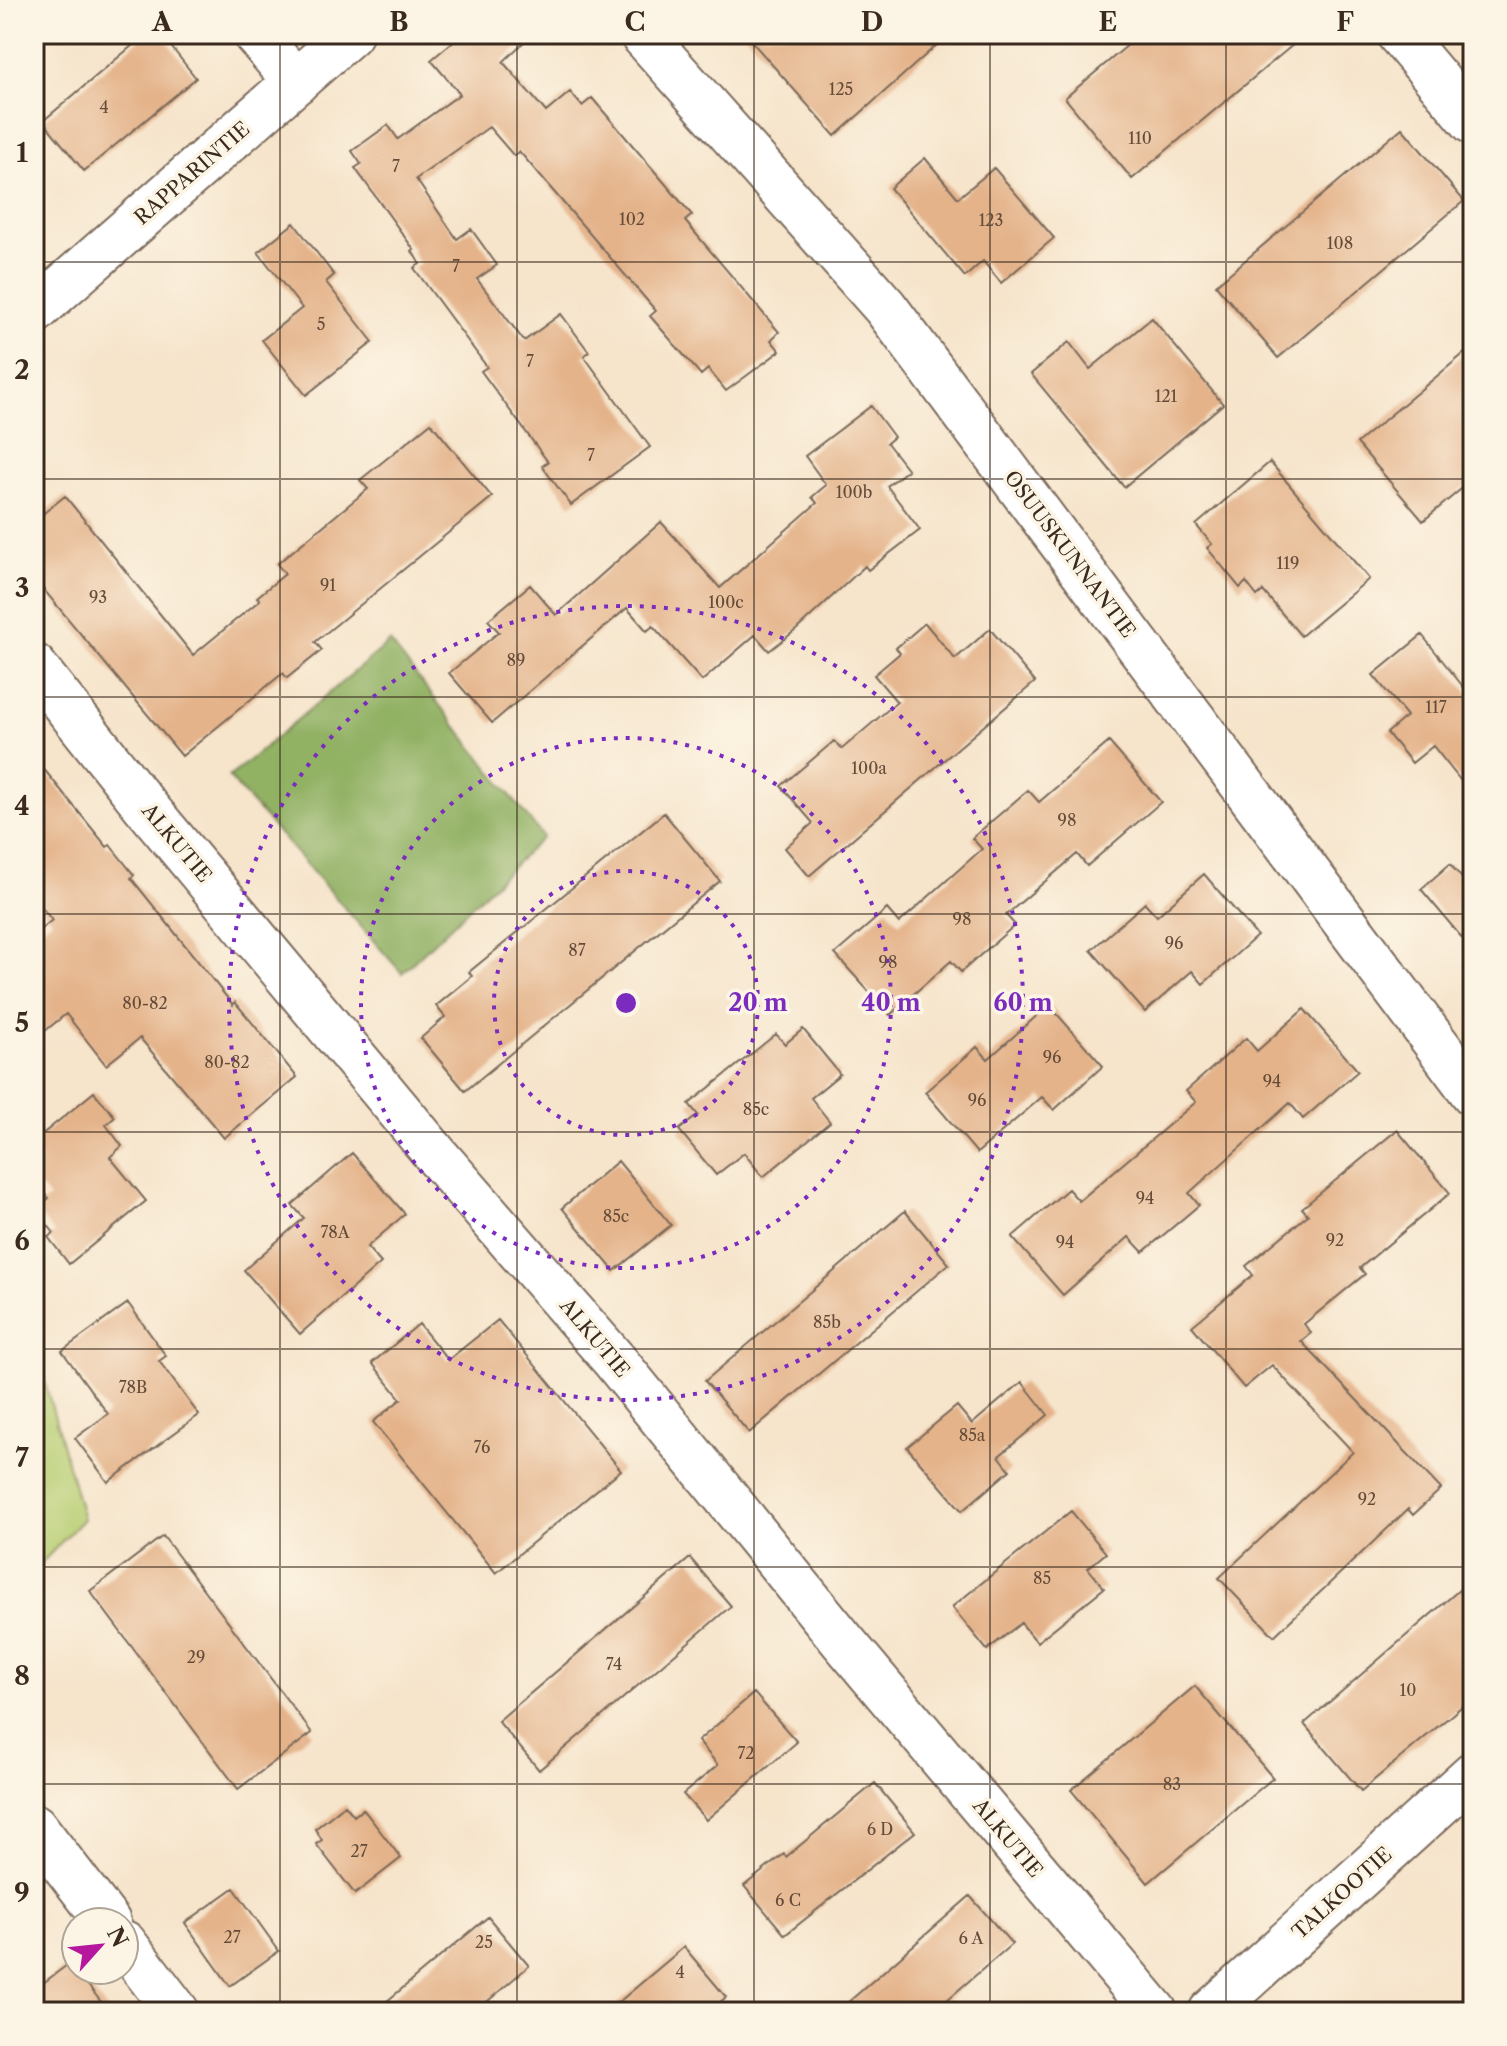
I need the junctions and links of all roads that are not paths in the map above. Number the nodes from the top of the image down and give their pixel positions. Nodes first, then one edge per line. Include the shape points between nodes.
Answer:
1 (255, 34) edge
2 (350, 34) edge
3 (642, 34) edge
4 (1399, 34) edge
5 (296, 82) junction
6 (1473, 122) edge
7 (34, 312) edge
8 (34, 666) edge
9 (1473, 1093) edge
10 (1473, 1774) edge
11 (34, 1826) edge
12 (96, 1906) edge
13 (140, 1964) edge
14 (177, 2012) edge
15 (1155, 2012) edge
16 (1211, 2012) edge

1 - 5 street
2 - 5 street, RAPPARINTIE
3 - 9 street, OSUUSKUNNANTIE via 885,307
4 - 6 street
5 - 7 street, RAPPARINTIE
8 - 15 street, ALKUTIE via 425,1143 605,1349
10 - 16 street, TALKOOTIE
11 - 12 street
13 - 14 street

